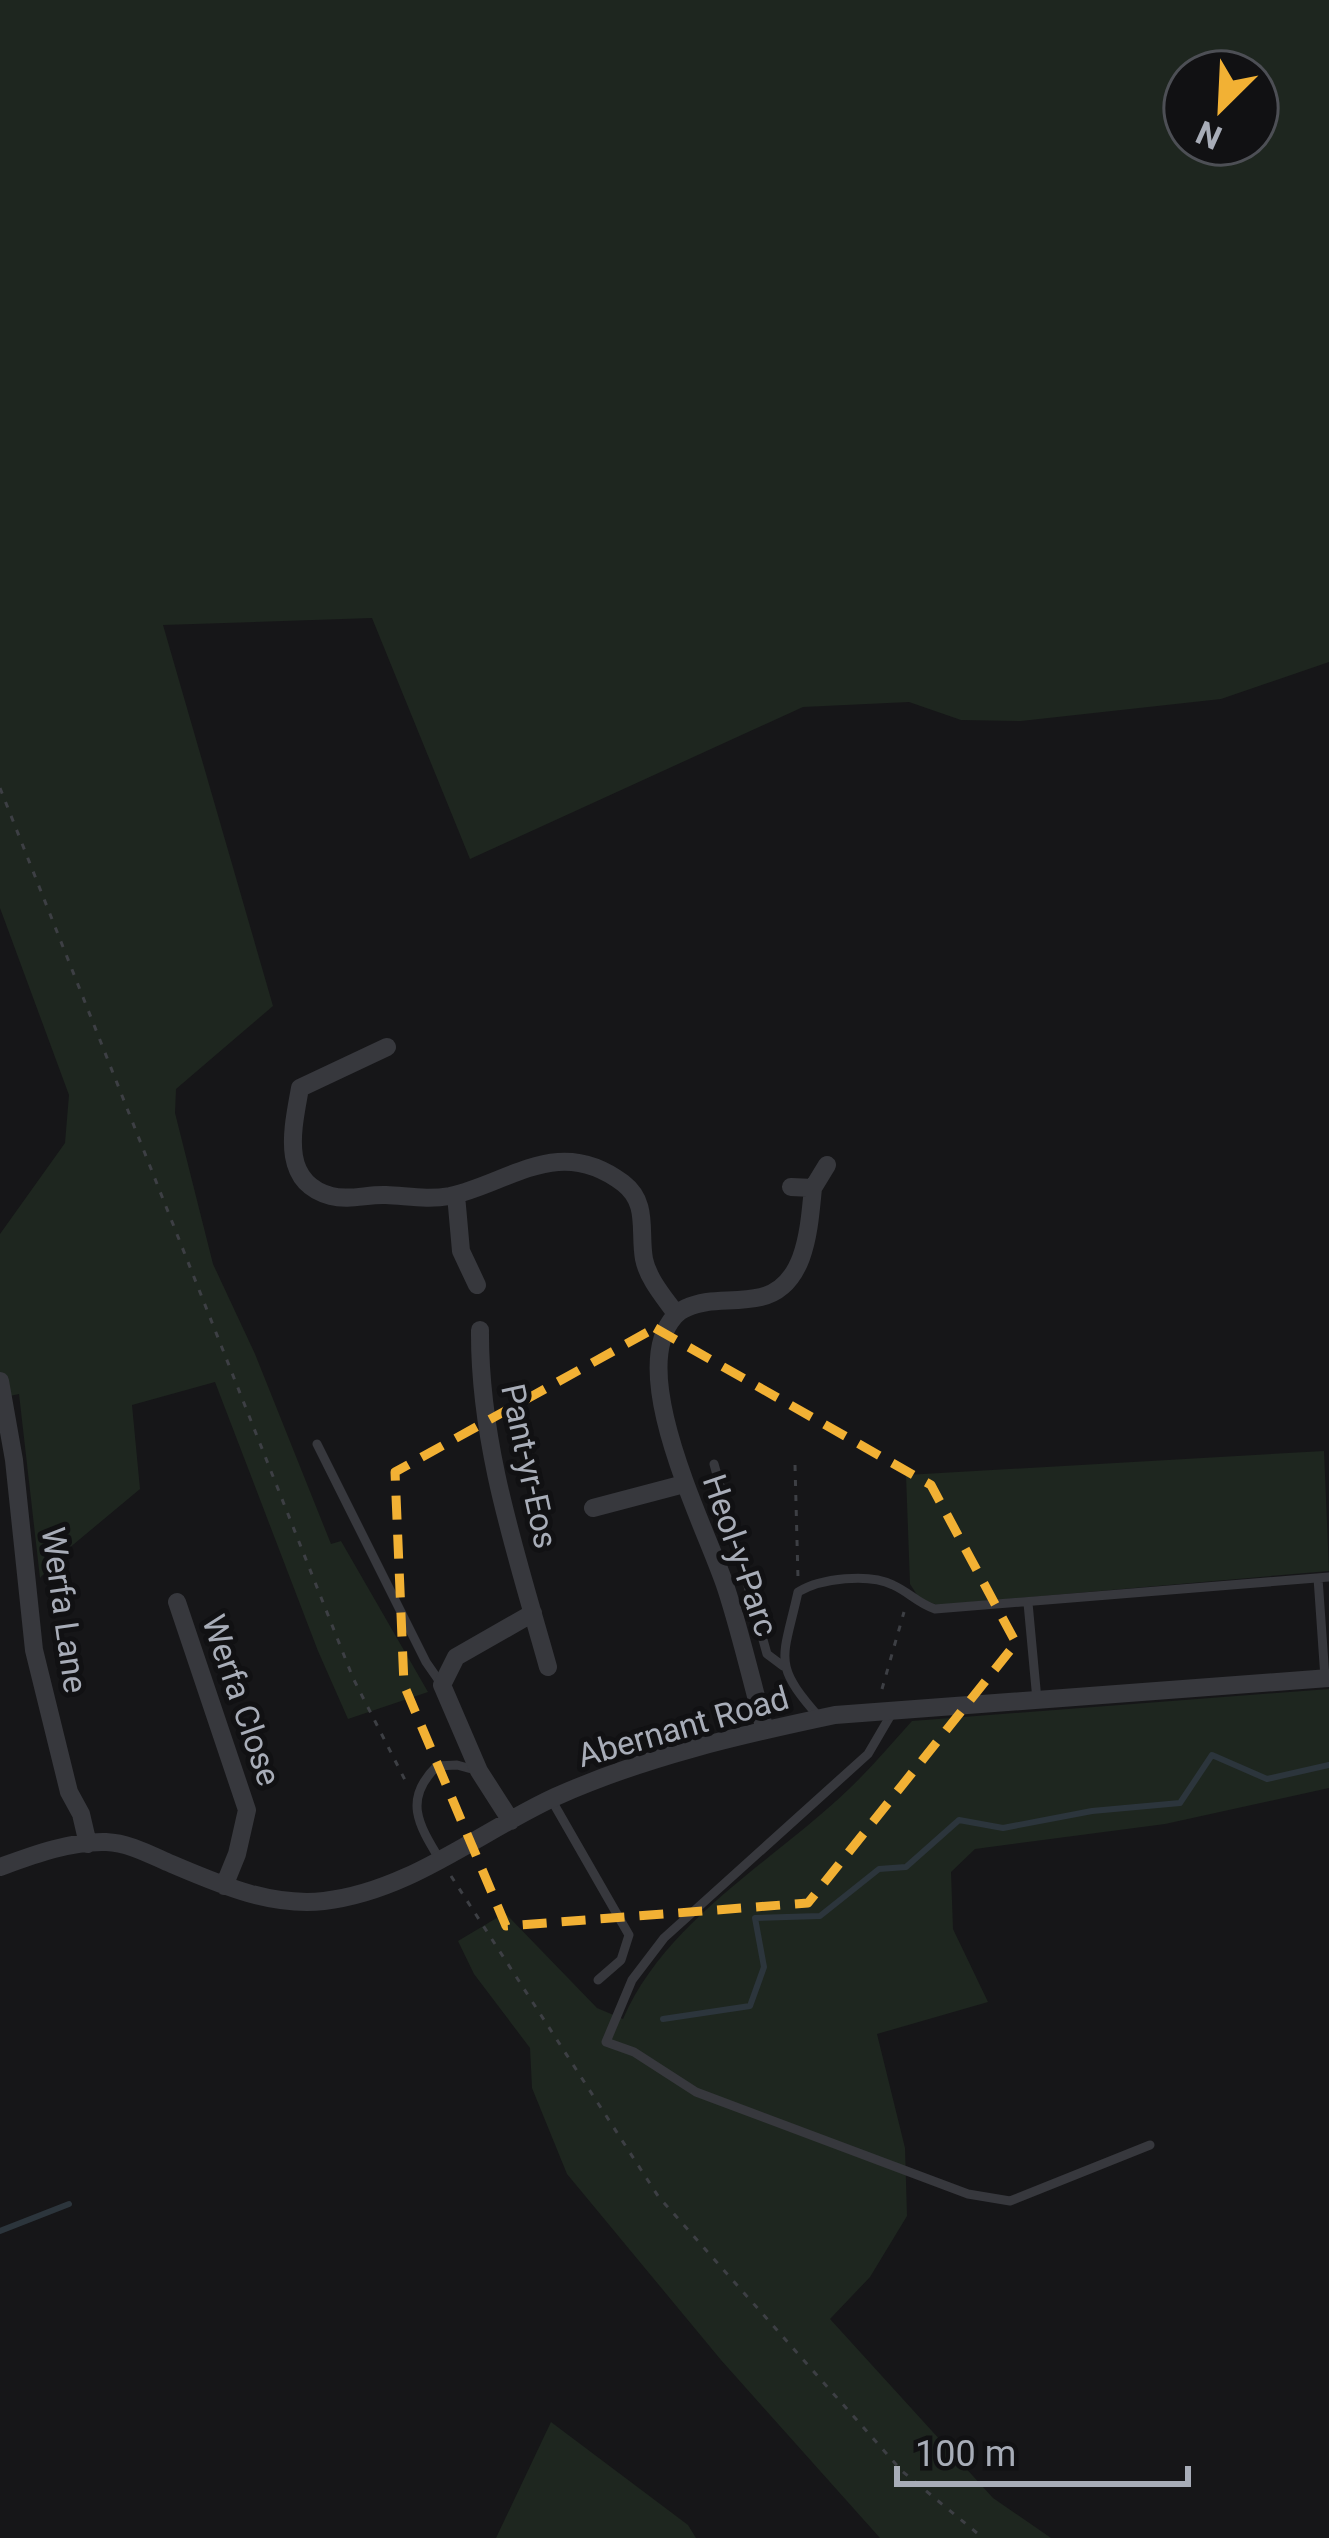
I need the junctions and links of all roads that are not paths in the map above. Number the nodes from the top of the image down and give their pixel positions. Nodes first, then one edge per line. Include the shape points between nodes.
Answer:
1 (387, 1047) dead end
2 (827, 1165) dead end
3 (791, 1187) dead end
4 (814, 1188) junction
5 (456, 1195) junction
6 (477, 1285) dead end
7 (676, 1314) junction
8 (480, 1330) dead end
9 (0, 1381) edge
10 (316, 1444) dead end
11 (713, 1463) dead end
12 (684, 1484) junction
13 (593, 1508) dead end
14 (1324, 1578) edge
15 (177, 1602) dead end
16 (1028, 1604) junction
17 (533, 1613) junction
18 (783, 1666) junction
19 (548, 1667) dead end
20 (1327, 1678) edge
21 (442, 1685) junction
22 (1037, 1701) junction
23 (892, 1713) junction
24 (820, 1718) junction
25 (765, 1730) junction
26 (478, 1771) junction
27 (551, 1799) junction
28 (511, 1821) junction
29 (88, 1844) junction
30 (440, 1859) junction
31 (0, 1867) edge
32 (224, 1886) junction
33 (598, 1980) dead end
34 (1150, 2145) dead end

1 - 5 street via 300,1088 292,1159 305,1183 329,1196
2 - 4 street
3 - 4 street
4 - 7 street via 798,1267 780,1289
5 - 6 street via 461,1251
5 - 7 street via 527,1166 565,1162 603,1171 627,1186 643,1212 644,1260
7 - 12 street, Heol-y-Parc via 658,1362
8 - 17 street, Pant-yr-Eos via 490,1455
9 - 29 street, Werfa Lane via 34,1650
10 - 21 lane
11 - 18 lane via 767,1654
12 - 13 street
12 - 25 street, Heol-y-Parc via 727,1590
14 - 16 lane
14 - 20 lane
15 - 32 street, Werfa Close via 248,1810
16 - 18 lane via 935,1609 879,1580 814,1583 798,1592
16 - 22 lane
17 - 19 street, Pant-yr-Eos
17 - 21 street via 456,1657
18 - 24 lane
20 - 22 street, Abernant Road
21 - 26 street
22 - 23 street, Abernant Road
23 - 24 street, Abernant Road
23 - 34 lane via 868,1754 664,1938 632,1980 606,2042 696,2092 968,2194 1010,2201
24 - 25 street, Abernant Road
25 - 27 street, Abernant Road via 617,1769
26 - 28 street
26 - 30 lane via 437,1766 421,1782 421,1829
27 - 28 street, Abernant Road
27 - 33 lane via 629,1935 622,1960
28 - 30 street, Abernant Road
29 - 31 street
29 - 32 street, Abernant Road via 130,1846
30 - 32 street, Abernant Road via 373,1892 321,1901 268,1899

